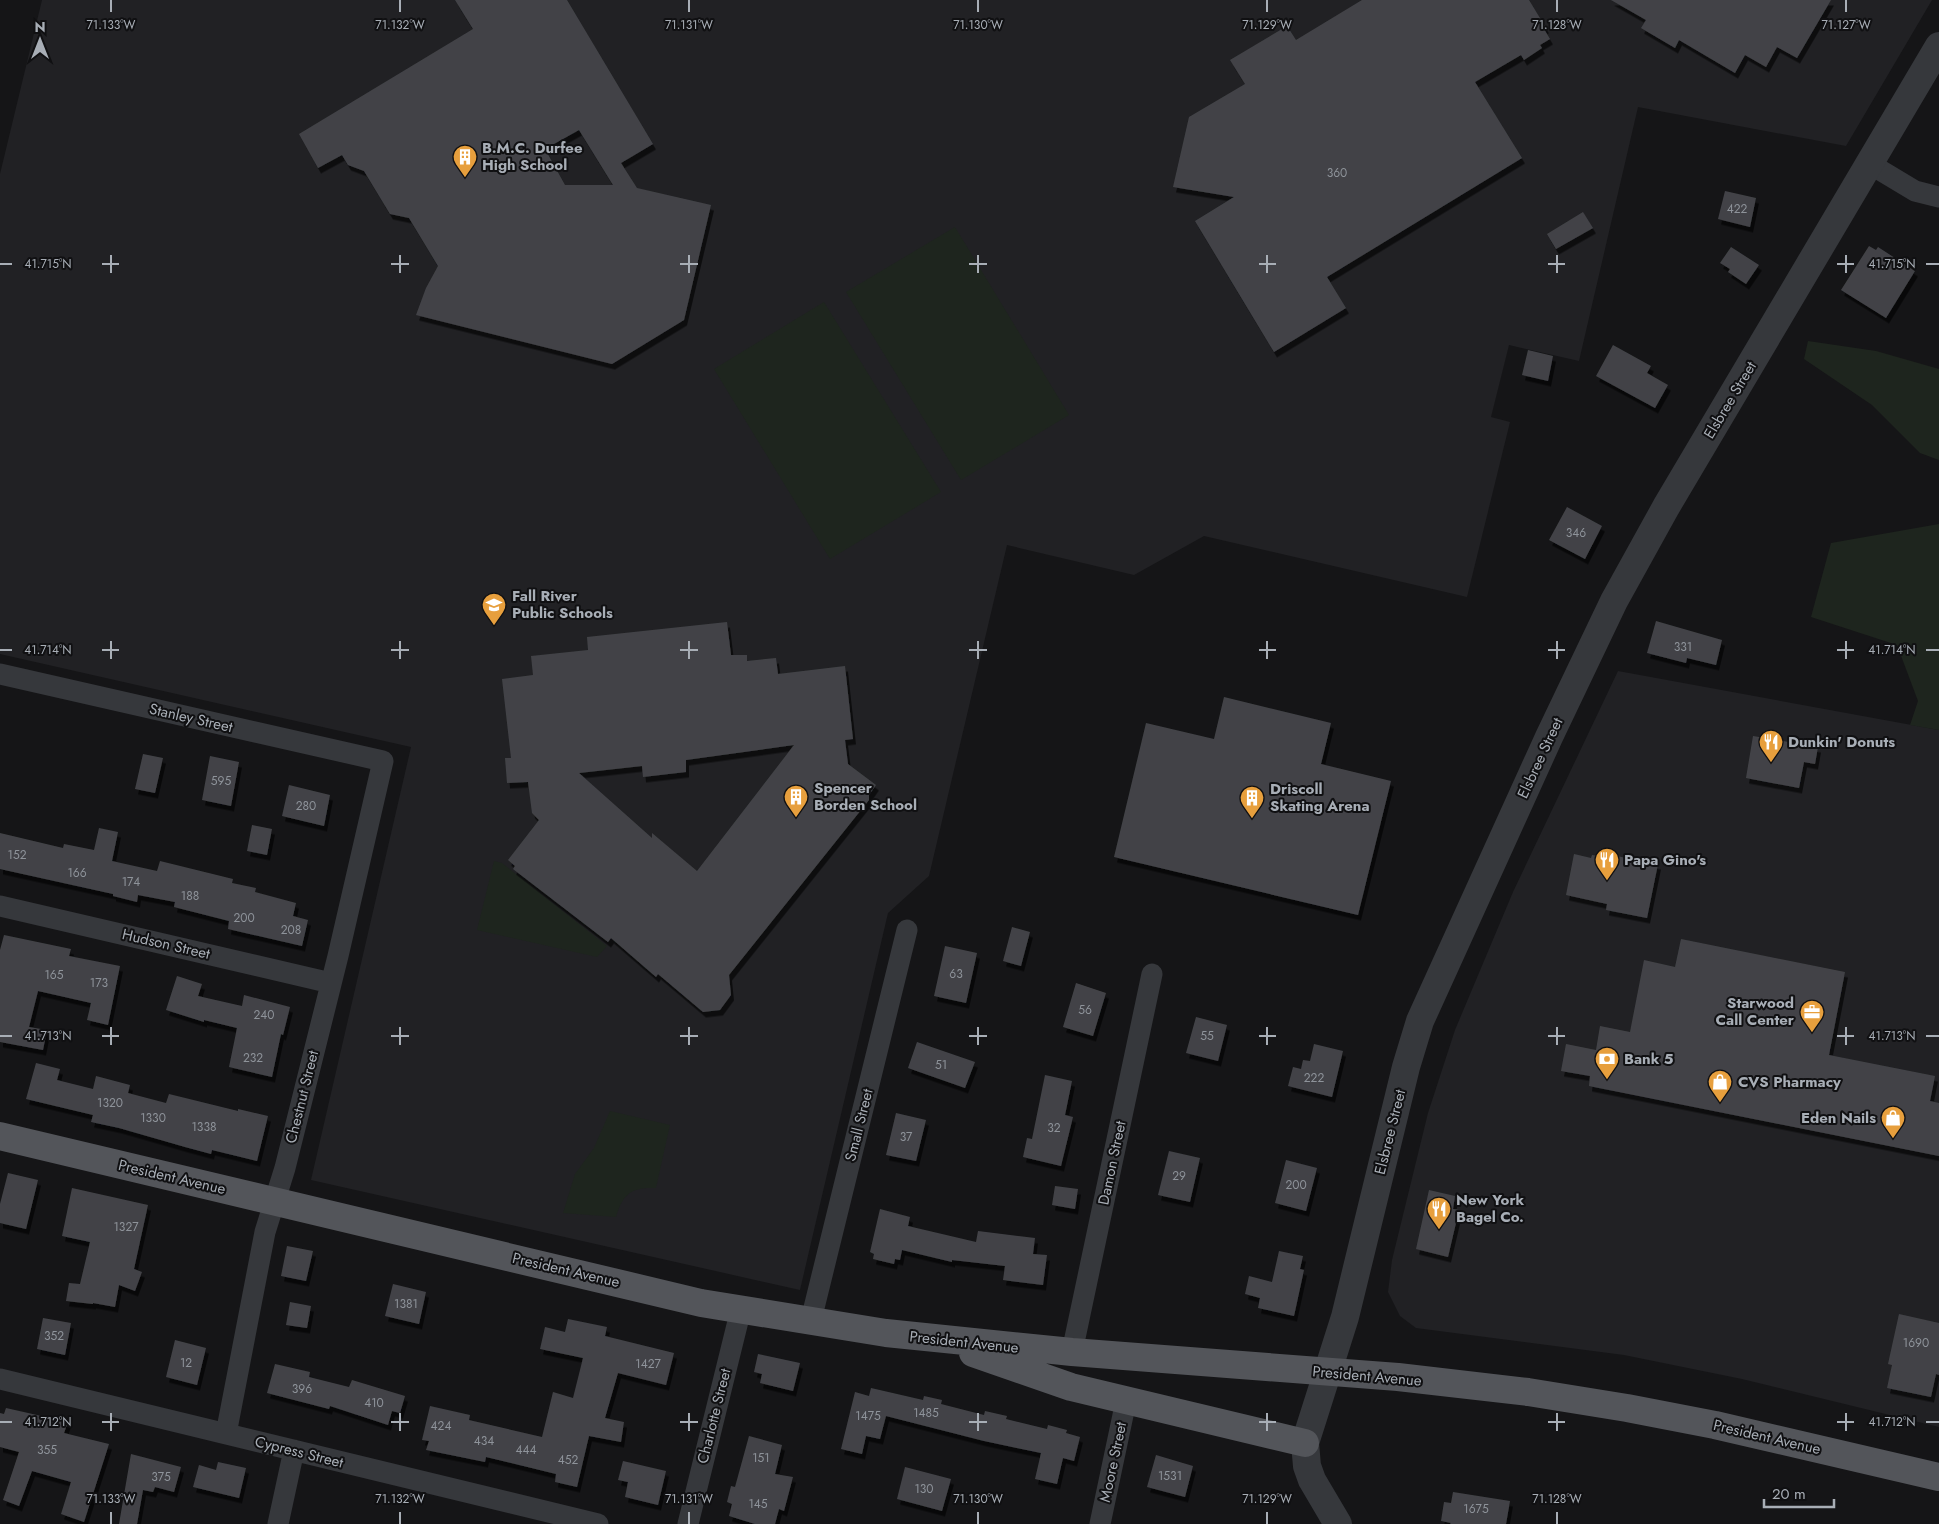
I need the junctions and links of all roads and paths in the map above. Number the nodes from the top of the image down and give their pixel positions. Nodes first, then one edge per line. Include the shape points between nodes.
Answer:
1 (1939, 46) edge
2 (1870, 164) junction
3 (1939, 198) edge
4 (0, 674) edge
5 (382, 761) joint
6 (0, 906) edge
7 (907, 930) dead end
8 (1152, 974) dead end
9 (331, 983) junction
10 (0, 1136) edge
11 (275, 1201) junction
12 (740, 1309) junction
13 (811, 1320) junction
14 (926, 1338) junction
15 (1072, 1352) junction
16 (1328, 1372) junction
17 (0, 1379) edge
18 (1126, 1401) junction
19 (226, 1434) junction
20 (1305, 1443) junction
21 (294, 1450) junction
22 (1939, 1477) edge
23 (278, 1524) edge
24 (598, 1524) edge
25 (688, 1524) edge
26 (1100, 1524) edge
27 (1338, 1524) edge

1 - 2 street, Elsbree Street
2 - 3 street via 1915,191
2 - 16 street, Elsbree Street via 1666,507 1614,601 1428,1001 1406,1067 1345,1317
4 - 5 street, Stanley Street
5 - 9 street, Chestnut Street
6 - 9 street, Hudson Street
7 - 13 street, Small Street
8 - 15 street, Damon Street
9 - 11 street, Chestnut Street
10 - 11 main road, President Avenue
11 - 12 main road, President Avenue via 702,1303
11 - 19 street, Chestnut Street via 265,1232
12 - 13 main road, President Avenue
12 - 25 street, Charlotte Street
13 - 14 main road, President Avenue
14 - 15 main road, President Avenue
14 - 18 main road via 1071,1387
15 - 16 main road, President Avenue
16 - 20 street, Elsbree Street
16 - 22 main road, President Avenue via 1491,1387 1627,1408 1735,1429
17 - 19 street, Cypress Street
18 - 20 main road
18 - 26 street, Moore Street
19 - 21 street, Cypress Street
20 - 27 street, Elsbree Street via 1312,1480
21 - 23 street
21 - 24 street, Cypress Street

